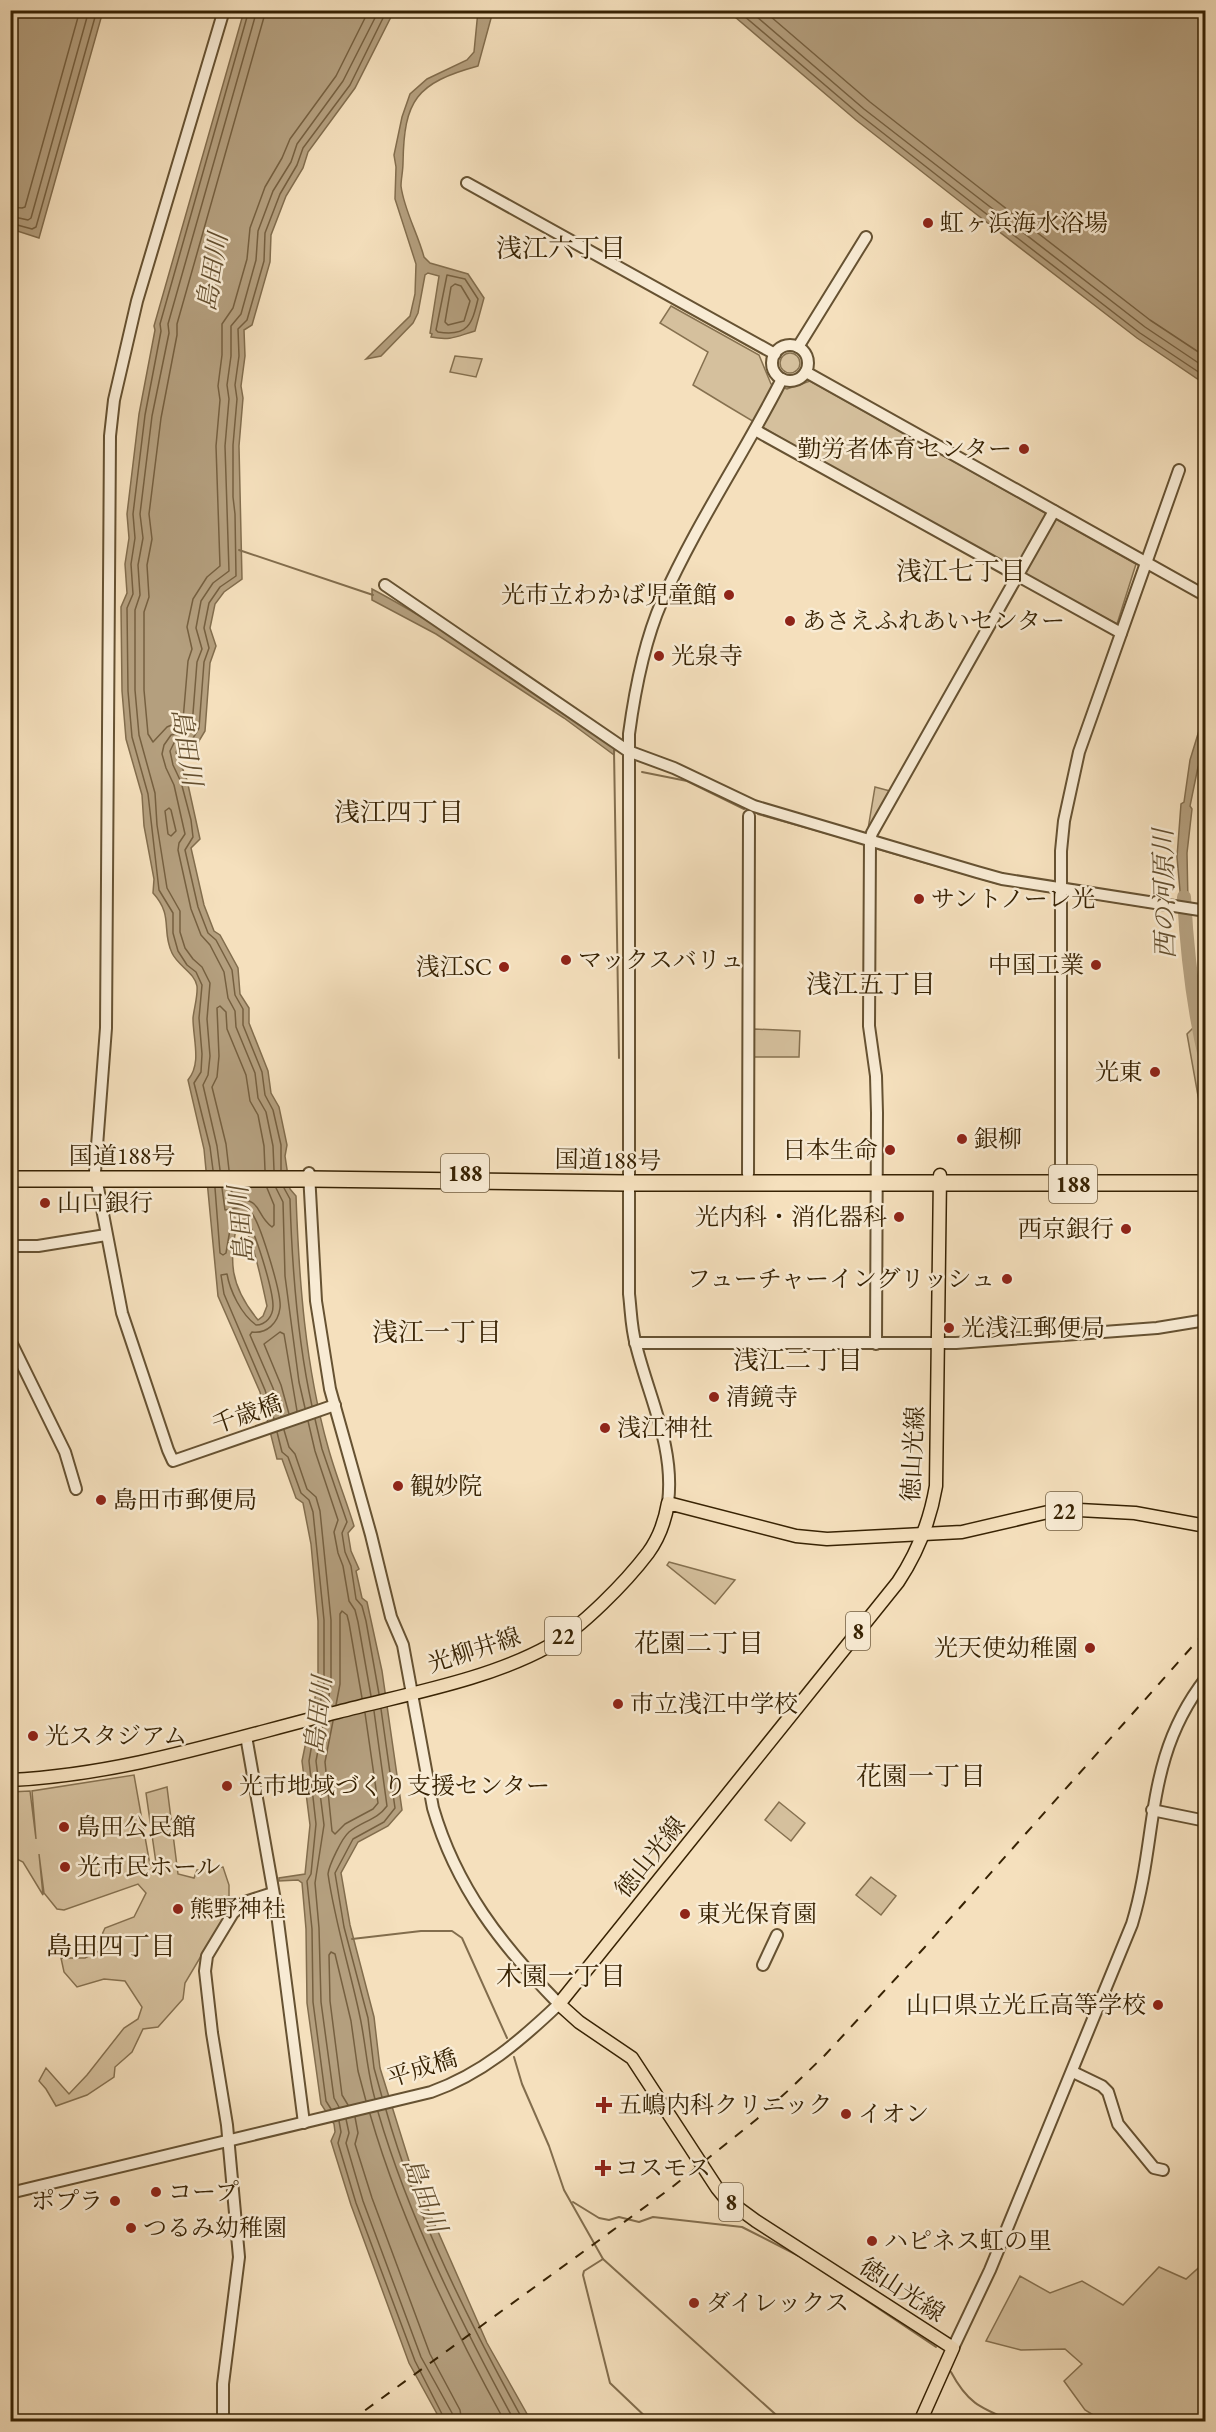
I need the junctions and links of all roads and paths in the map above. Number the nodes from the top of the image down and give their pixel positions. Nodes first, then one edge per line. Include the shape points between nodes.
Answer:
1 (224, 10) edge
2 (466, 183) dead end
3 (866, 237) dead end
4 (798, 347) junction
5 (775, 354) junction
6 (806, 372) junction
7 (782, 379) junction
8 (755, 430) junction
9 (1179, 470) dead end
10 (1054, 512) junction
11 (1145, 563) junction
12 (1019, 576) junction
13 (385, 585) dead end
14 (1206, 596) edge
15 (1120, 633) junction
16 (628, 751) junction
17 (749, 816) dead end
18 (870, 840) junction
19 (1062, 887) junction
20 (1206, 910) edge
21 (10, 1170) edge
22 (748, 1174) junction
23 (100, 1175) junction
24 (1061, 1175) junction
25 (1206, 1175) edge
26 (306, 1176) junction
27 (627, 1178) junction
28 (10, 1179) edge
29 (877, 1179) junction
30 (940, 1179) junction
31 (1206, 1183) edge
32 (106, 1235) junction
33 (10, 1246) edge
34 (1206, 1320) edge
35 (10, 1340) edge
36 (635, 1343) junction
37 (876, 1344) junction
38 (937, 1344) junction
39 (331, 1407) junction
40 (76, 1489) dead end
41 (668, 1503) junction
42 (1206, 1526) edge
43 (923, 1534) junction
44 (1206, 1678) edge
45 (407, 1694) junction
46 (251, 1734) junction
47 (10, 1780) edge
48 (1152, 1810) junction
49 (1206, 1821) edge
50 (273, 1893) junction
51 (777, 1935) dead end
52 (763, 1965) dead end
53 (559, 2004) junction
54 (1073, 2072) junction
55 (308, 2122) junction
56 (228, 2140) junction
57 (1163, 2170) dead end
58 (10, 2193) edge
59 (953, 2348) junction
60 (223, 2421) edge
61 (920, 2421) edge

1 - 23 street via 137,301 114,400 110,436 106,1028
2 - 5 street
3 - 4 street
4 - 5 street via 783,346
4 - 6 street via 808,361
5 - 7 street via 773,369
6 - 7 street via 794,380
6 - 10 street
7 - 8 street
8 - 12 street
8 - 16 street via 662,602 639,673
9 - 11 street
10 - 11 street
10 - 12 street
11 - 14 street
11 - 15 street
12 - 15 street
12 - 18 street
13 - 16 street
15 - 19 street via 1072,779 1064,821
16 - 18 street via 754,806
16 - 27 street
17 - 22 street
18 - 19 street via 1002,879
18 - 29 street via 870,1026 876,1076
19 - 20 street
19 - 24 street
21 - 23 highway, 国道188号 / 188
22 - 27 highway, 国道188号 / 188
22 - 29 highway, 国道188号 / 188
23 - 26 highway, 国道188号 / 188
23 - 28 highway, 国道188号 / 188
23 - 32 street
24 - 25 highway, 国道188号 / 188
24 - 30 highway, 国道188号 / 188
26 - 27 highway, 国道188号 / 188
26 - 39 street via 316,1301
27 - 29 highway, 国道188号 / 188
27 - 36 street via 628,1294
29 - 30 highway, 国道188号 / 188
29 - 37 street
30 - 31 highway, 国道188号 / 188
30 - 38 main road, 徳山光線 / 8
32 - 33 street via 38,1246
32 - 39 street, 千歳橋 via 130,1342 173,1461
34 - 38 street via 1157,1328
35 - 40 street via 65,1452
36 - 37 street
36 - 41 street via 664,1437 671,1483
37 - 38 street
38 - 43 main road, 徳山光線 / 8 via 936,1486
39 - 45 street via 371,1535 391,1617 403,1645
41 - 43 main road, 22 via 796,1536 827,1539
41 - 45 main road, 光柳井線 / 22 via 665,1520 648,1553 572,1630 510,1664
42 - 43 main road, 22 via 1136,1513 1079,1510 1048,1512 962,1532
43 - 53 main road, 徳山光線 / 8 via 898,1582
44 - 48 street via 1175,1726 1164,1754
45 - 46 main road, 光柳井線 / 22
45 - 53 street via 433,1808 458,1876 509,1949
46 - 47 main road, 光柳井線 / 22 via 118,1767
46 - 50 street
48 - 49 street
48 - 54 street via 1138,1903
50 - 55 street
50 - 56 street via 240,1905 207,1956 212,2033
51 - 52 street
53 - 55 street, 平成橋 via 506,2052 456,2083
53 - 59 main road, 徳山光線 / 8 via 632,2058 726,2199
54 - 57 street via 1102,2086 1118,2124 1154,2168
54 - 59 street
55 - 56 street, 平成橋
56 - 58 street, 平成橋
56 - 60 street via 238,2257 223,2385
59 - 61 main road, 徳山光線

